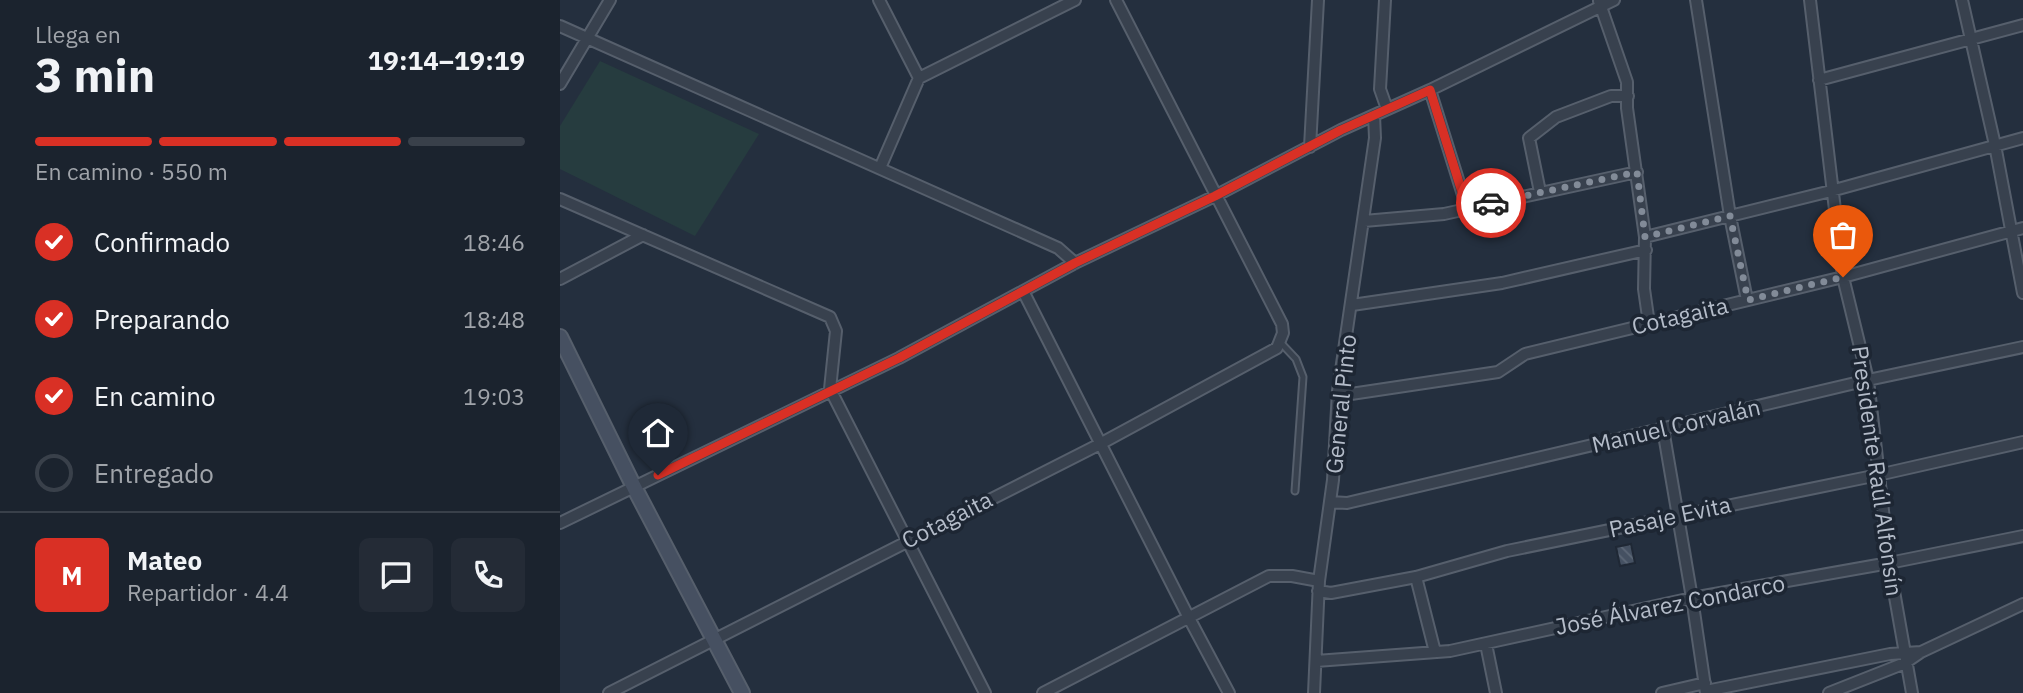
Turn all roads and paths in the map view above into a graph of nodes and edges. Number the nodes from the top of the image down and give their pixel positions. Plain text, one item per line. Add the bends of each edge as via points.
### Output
1 (610, 0) edge
2 (879, 0) edge
3 (1075, 0) edge
4 (1116, 0) edge
5 (1318, 0) edge
6 (1385, 0) edge
7 (1614, 0) edge
8 (1696, 0) edge
9 (1810, 0) edge
10 (1962, 0) edge
11 (1600, 3) edge
12 (2023, 25) edge
13 (560, 26) edge
14 (587, 39) junction
15 (1972, 39) junction
16 (919, 78) junction
17 (1819, 80) junction
18 (560, 84) edge
19 (1430, 90) junction
20 (1628, 96) junction
21 (1387, 109) junction
22 (1374, 115) junction
23 (2023, 138) edge
24 (1995, 145) junction
25 (1310, 147) junction
26 (880, 169) junction
27 (1637, 172) junction
28 (1831, 191) junction
29 (1541, 192) junction
30 (1215, 196) junction
31 (560, 199) edge
32 (1467, 208) junction
33 (1730, 216) junction
34 (1364, 221) junction
35 (2018, 229) edge
36 (643, 235) junction
37 (1645, 237) junction
38 (1646, 250) junction
39 (1075, 263) junction
40 (1843, 277) junction
41 (560, 279) edge
42 (1023, 291) junction
43 (2023, 293) edge
44 (1748, 300) junction
45 (1352, 305) junction
46 (1648, 324) junction
47 (560, 337) edge
48 (1280, 342) junction
49 (2023, 347) edge
50 (1868, 380) junction
51 (830, 389) junction
52 (1338, 391) junction
53 (1662, 429) junction
54 (2023, 442) edge
55 (1100, 444) junction
56 (1878, 475) junction
57 (634, 487) junction
58 (1295, 491) dead end
59 (1330, 502) junction
60 (1677, 515) junction
61 (560, 523) edge
62 (2023, 536) edge
63 (907, 540) junction
64 (1889, 563) junction
65 (1416, 577) junction
66 (1319, 586) junction
67 (1692, 598) junction
68 (2023, 604) edge
69 (1189, 618) junction
70 (715, 640) junction
71 (1486, 644) junction
72 (1435, 652) junction
73 (1905, 657) junction
74 (1316, 661) junction
75 (1706, 689) edge
76 (609, 693) edge
77 (742, 693) edge
78 (985, 693) edge
79 (1043, 693) edge
80 (1230, 693) edge
81 (1314, 693) edge
82 (1496, 693) edge
83 (1662, 693) edge
84 (1829, 693) edge
85 (1912, 693) edge

1 - 14 street
2 - 16 street
3 - 16 street
4 - 30 street
5 - 25 street
6 - 21 street via 1380,89
7 - 11 street
8 - 33 street
9 - 17 street, Presidente Raúl Alfonsín
10 - 15 street
11 - 19 street
11 - 20 street
12 - 15 street
13 - 14 street
14 - 18 street
14 - 26 street
15 - 17 street
15 - 24 street
16 - 26 street
17 - 28 street, Presidente Raúl Alfonsín
19 - 21 street
19 - 32 street
20 - 27 street
20 - 29 street via 1611,96 1556,117 1529,138
21 - 22 street
22 - 25 street
22 - 34 street, General Pinto via 1376,138
23 - 24 street
24 - 28 street
24 - 35 street
25 - 30 street
26 - 39 street via 1058,248
27 - 29 street
27 - 37 street
28 - 33 street
28 - 40 street, Presidente Raúl Alfonsín
29 - 32 street
30 - 39 street
30 - 48 street via 1282,324
31 - 36 street
32 - 34 street
33 - 37 street
33 - 44 street
34 - 45 street, General Pinto
35 - 40 street, Cotagaita
35 - 43 street
36 - 41 street
36 - 51 street via 830,317 836,331
37 - 38 street
38 - 45 street via 1502,284
38 - 46 street via 1643,289
39 - 42 street
40 - 44 street, Cotagaita
40 - 50 street, Presidente Raúl Alfonsín
42 - 51 street via 899,358
42 - 55 street
44 - 46 street, Cotagaita
45 - 52 street, General Pinto
46 - 52 street, Cotagaita via 1525,354 1498,372 1351,394
47 - 57 main road
48 - 55 street, Cotagaita via 1271,352
48 - 58 lane via 1296,359 1303,377
49 - 50 street, Manuel Corvalán
50 - 53 street, Manuel Corvalán
50 - 56 street, Presidente Raúl Alfonsín
51 - 57 street
51 - 63 street
52 - 59 street, General Pinto
53 - 59 street, Manuel Corvalán via 1347,503
53 - 60 street
54 - 56 street, Pasaje Evita
55 - 63 street, Cotagaita
55 - 69 street
56 - 60 street, Pasaje Evita
56 - 64 street, Presidente Raúl Alfonsín
57 - 61 street
57 - 70 main road
59 - 66 street, General Pinto
60 - 65 street, Pasaje Evita via 1507,551
60 - 67 street
62 - 64 street, José Álvarez Condarco
63 - 70 street, Cotagaita
63 - 78 street
64 - 67 street, José Álvarez Condarco
64 - 73 street, Presidente Raúl Alfonsín
65 - 66 street, Pasaje Evita via 1331,593
65 - 72 street
66 - 69 street, Pasaje Evita via 1277,574
66 - 74 street, General Pinto
67 - 71 street, José Álvarez Condarco
67 - 75 street
68 - 73 street
69 - 79 street
69 - 80 street
70 - 76 street, Cotagaita
70 - 77 main road
71 - 72 street, José Álvarez Condarco
71 - 82 street
72 - 74 street, José Álvarez Condarco
73 - 75 street
73 - 84 street
73 - 85 street, Presidente Raúl Alfonsín
74 - 81 street, General Pinto
75 - 83 street

